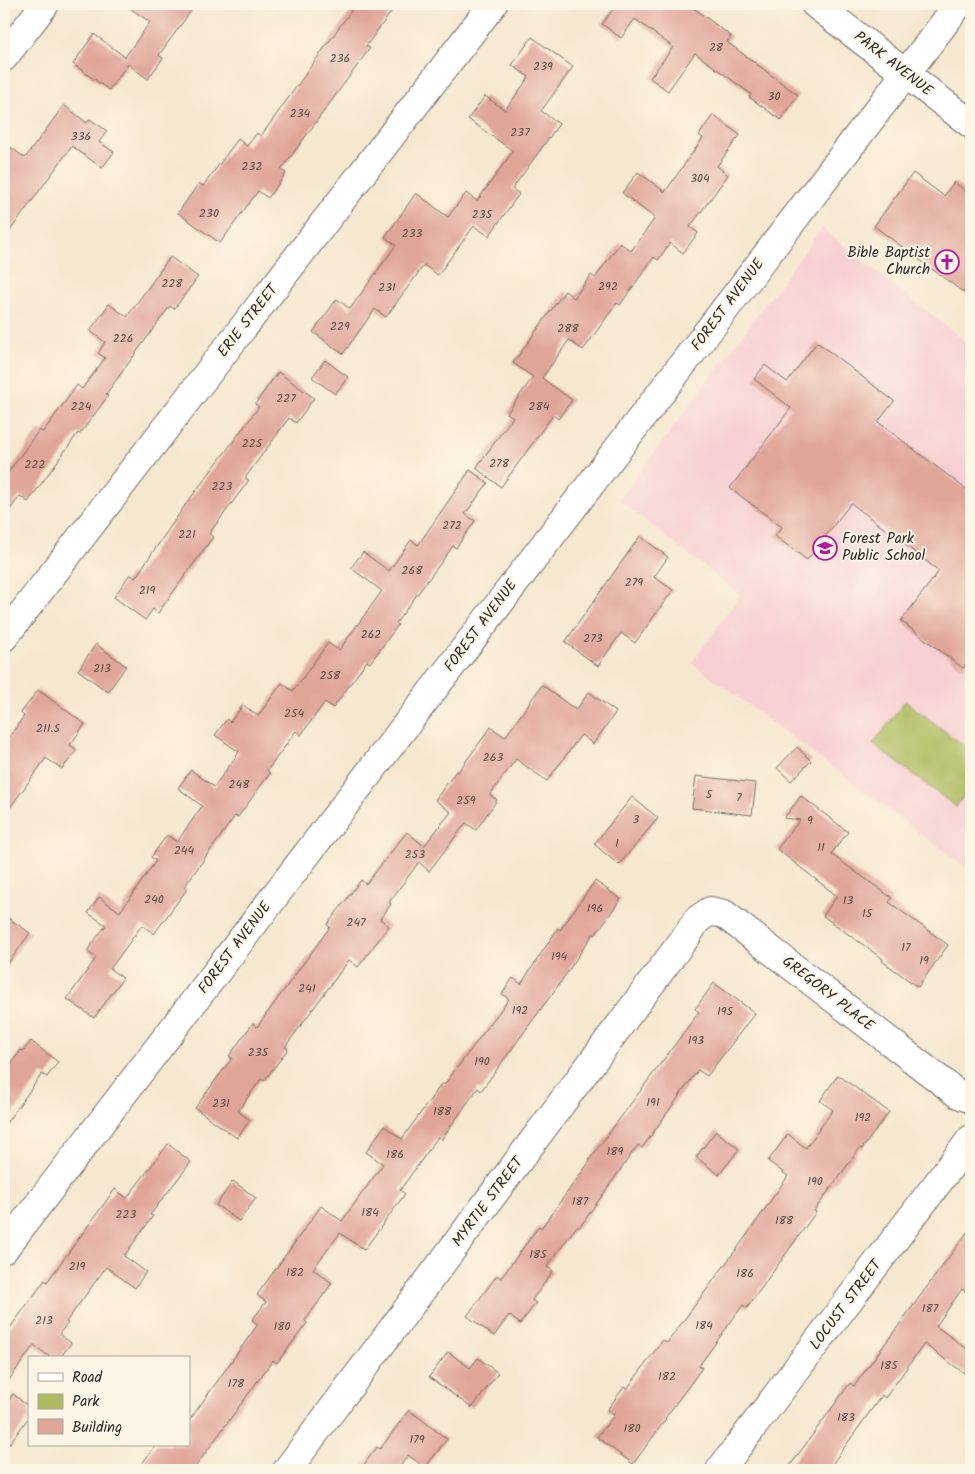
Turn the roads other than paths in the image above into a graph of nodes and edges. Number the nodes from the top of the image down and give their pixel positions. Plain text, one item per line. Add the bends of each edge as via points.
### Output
1 (45, 4) edge
2 (493, 4) edge
3 (815, 4) edge
4 (959, 4) edge
5 (4, 57) edge
6 (906, 73) junction
7 (971, 124) edge
8 (4, 638) edge
9 (688, 934) joint
10 (971, 1099) edge
11 (971, 1140) edge
12 (4, 1250) edge
13 (287, 1470) edge
14 (720, 1470) edge

1 - 5 street
2 - 8 street, ERIE STREET
3 - 6 street, PARK AVENUE
4 - 6 street, FOREST AVENUE
6 - 7 street, PARK AVENUE
6 - 12 street, FOREST AVENUE
9 - 10 street, GREGORY PLACE via 697,920 710,911 724,914 958,1094
9 - 13 street, MYRTIE STREET
11 - 14 street, LOCUST STREET

